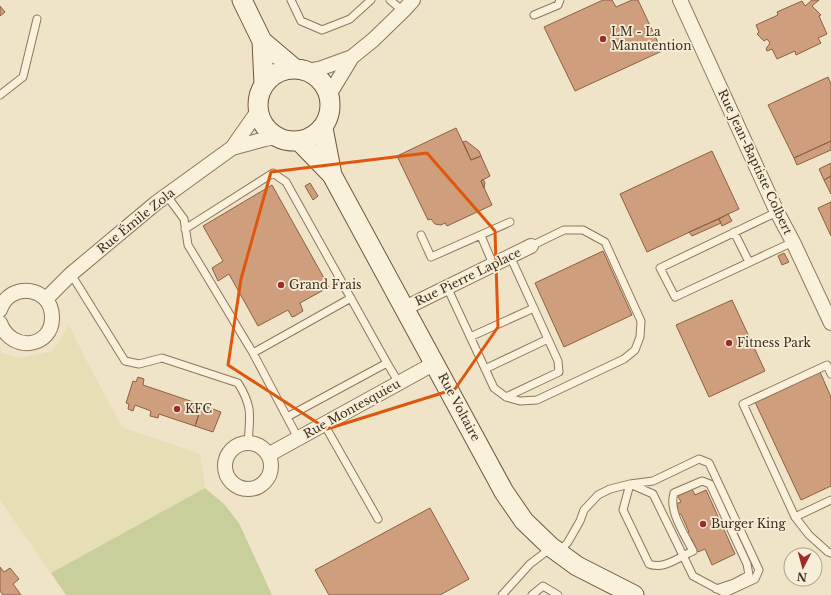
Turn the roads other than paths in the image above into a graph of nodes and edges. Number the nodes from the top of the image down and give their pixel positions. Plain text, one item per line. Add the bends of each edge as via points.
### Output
1 (242, 0) edge
2 (291, 0) edge
3 (372, 0) edge
4 (390, 0) edge
5 (413, 0) edge
6 (560, 0) edge
7 (680, 0) edge
8 (403, 12) junction
9 (534, 15) dead end
10 (37, 19) dead end
11 (262, 41) junction
12 (352, 56) junction
13 (301, 70) junction
14 (264, 84) junction
15 (0, 95) edge
16 (329, 95) junction
17 (258, 111) junction
18 (322, 128) junction
19 (276, 137) junction
20 (299, 141) junction
21 (232, 148) junction
22 (332, 175) junction
23 (167, 196) junction
24 (777, 212) junction
25 (510, 222) dead end
26 (185, 229) junction
27 (734, 232) junction
28 (421, 235) dead end
29 (481, 236) junction
30 (793, 242) junction
31 (531, 246) joint
32 (510, 256) junction
33 (749, 262) junction
34 (493, 264) junction
35 (71, 274) junction
36 (447, 287) junction
37 (351, 298) junction
38 (46, 299) junction
39 (1, 306) edge
40 (405, 308) junction
41 (534, 308) junction
42 (831, 323) edge
43 (0, 324) edge
44 (470, 337) junction
45 (548, 339) junction
46 (253, 353) junction
47 (387, 363) junction
48 (435, 363) junction
49 (485, 369) junction
50 (831, 374) edge
51 (399, 383) junction
52 (506, 397) junction
53 (287, 417) junction
54 (324, 424) junction
55 (298, 438) junction
56 (248, 443) junction
57 (268, 455) junction
58 (630, 484) junction
59 (831, 500) edge
60 (795, 517) junction
61 (378, 519) dead end
62 (555, 550) junction
63 (831, 553) edge
64 (683, 555) junction
65 (716, 589) junction
66 (502, 595) edge
67 (532, 595) edge
68 (558, 595) edge
69 (634, 595) edge

1 - 11 street
2 - 3 lane via 301,21 322,30 350,19
4 - 8 lane
5 - 8 street
6 - 9 lane via 558,5
7 - 24 street, Rue Jean-Baptiste Colbert
8 - 12 street
10 - 15 lane via 23,77
11 - 13 street
11 - 14 street
12 - 13 street via 319,68
12 - 16 street
13 - 14 street via 283,70
13 - 16 street via 318,78
14 - 17 street via 258,99
16 - 18 street via 330,113
17 - 19 street via 266,129
17 - 21 street, Rue Émile Zola
18 - 20 street via 315,136
18 - 22 street, Rue Voltaire
19 - 20 street via 289,142
19 - 21 street, Rue Émile Zola
20 - 22 street, Rue Voltaire
21 - 23 street, Rue Émile Zola
22 - 40 street, Rue Voltaire
23 - 26 lane via 184,219
23 - 35 street, Rue Émile Zola
24 - 27 lane
24 - 30 street, Rue Jean-Baptiste Colbert
25 - 29 lane
26 - 37 lane via 273,173 286,182
26 - 46 lane via 188,245
27 - 33 lane
27 - 33 lane via 660,268 675,297
28 - 29 lane via 431,257
29 - 34 lane
30 - 33 lane
30 - 42 street, Rue Jean-Baptiste Colbert
31 - 32 street, Rue Pierre Laplace
31 - 52 lane via 564,230 583,230 605,242 641,321 640,337 635,350 624,359 537,400 520,401
32 - 34 street, Rue Pierre Laplace
32 - 41 lane
34 - 36 street, Rue Pierre Laplace
35 - 38 street, Rue Émile Zola
35 - 56 lane via 125,361 139,364 162,358 238,383 250,409
36 - 40 street, Rue Pierre Laplace
36 - 44 lane
37 - 46 lane
37 - 47 lane
38 - 39 street via 32,291 24,290 12,294
38 - 43 street via 51,309 51,326 40,339 24,344 15,341 8,337
40 - 48 street, Rue Voltaire
41 - 44 lane
41 - 45 lane
44 - 49 lane
45 - 49 lane
45 - 52 lane via 558,361 559,372
46 - 53 lane
47 - 51 lane
47 - 53 lane
48 - 51 street, Rue Montesquieu
48 - 62 street, Rue Voltaire via 504,492 524,520
49 - 52 lane via 494,388
50 - 60 lane via 827,365 743,404
51 - 54 street, Rue Montesquieu
53 - 55 lane
54 - 55 street, Rue Montesquieu
54 - 61 lane
55 - 57 street, Rue Montesquieu
56 - 57 street via 263,448
56 - 57 street via 233,448 227,454 225,462 227,478 238,488 253,489 265,482 271,469
58 - 62 lane via 598,496 584,510 568,542
58 - 64 lane via 653,494
58 - 64 lane via 623,510 649,564 655,567 662,566
58 - 65 lane via 653,480 699,459 709,463 759,570 755,579 737,589 725,593
59 - 60 lane
60 - 63 lane via 809,535
62 - 66 lane via 530,564
62 - 69 street, Rue Voltaire via 577,566
64 - 65 lane via 693,576
64 - 65 lane via 693,551 672,509 672,500 674,493 702,481 710,484 747,564 749,575
67 - 68 lane via 543,586

